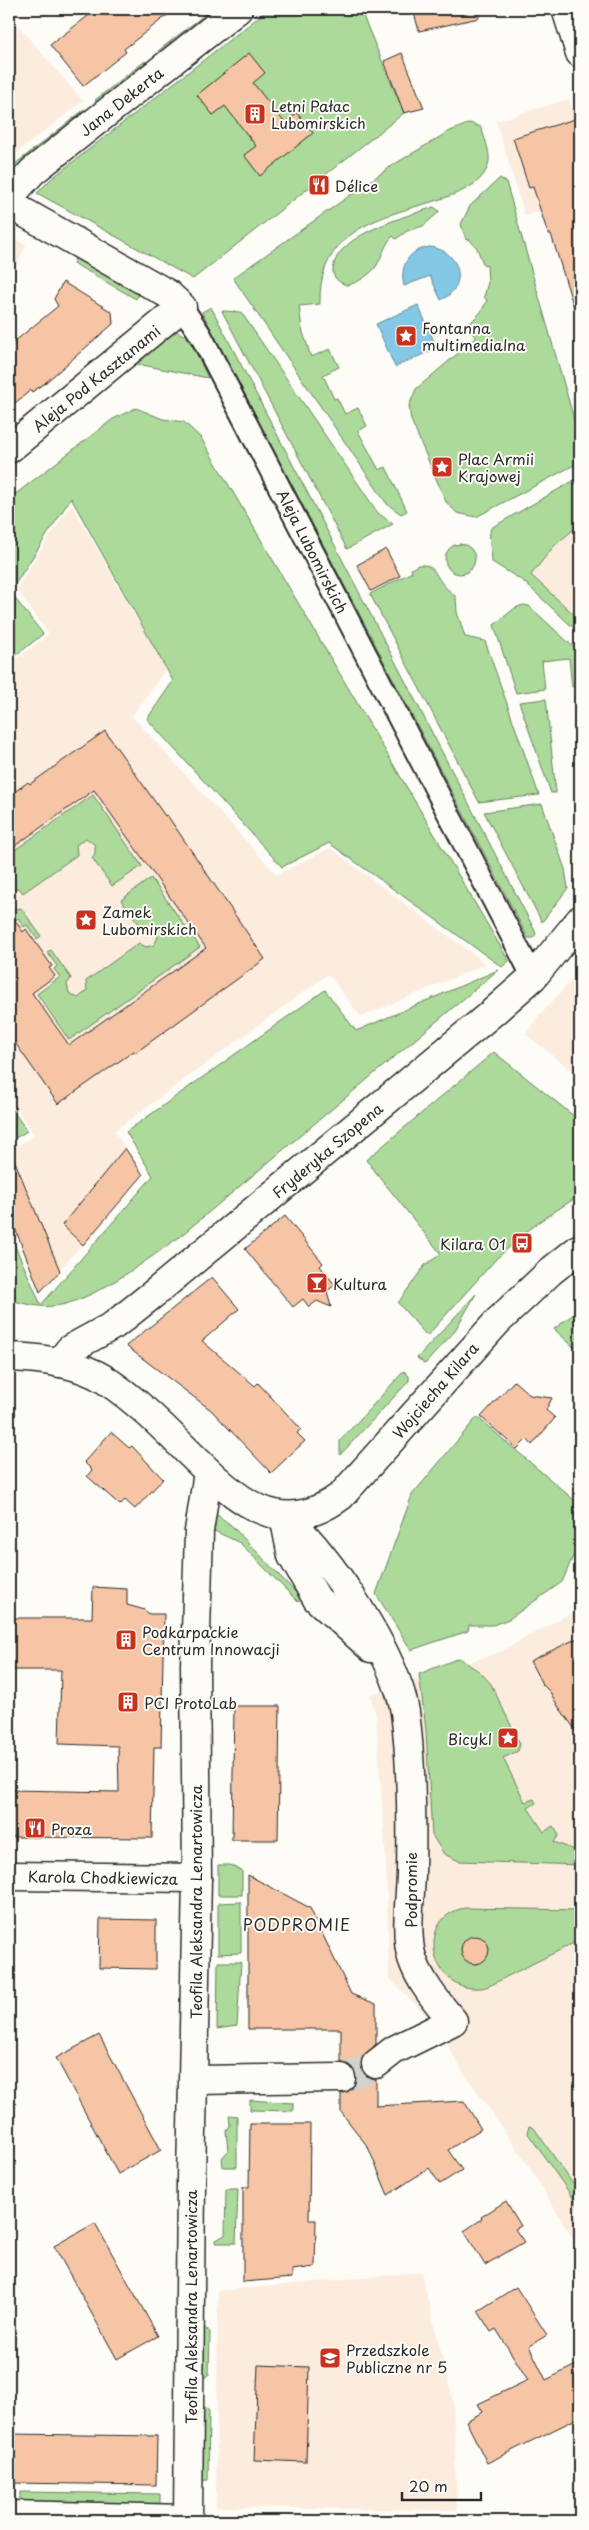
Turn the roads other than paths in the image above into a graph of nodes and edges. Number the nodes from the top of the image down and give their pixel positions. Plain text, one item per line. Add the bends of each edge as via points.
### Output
1 (238, 9) edge
2 (566, 9) edge
3 (580, 53) edge
4 (9, 197) edge
5 (9, 204) edge
6 (182, 307) junction
7 (9, 448) edge
8 (580, 920) edge
9 (533, 977) junction
10 (580, 1248) edge
11 (9, 1357) edge
12 (59, 1363) junction
13 (208, 1472) junction
14 (284, 1516) junction
15 (9, 1876) edge
16 (197, 1878) junction
17 (376, 2064) tunnel mouth
18 (341, 2078) tunnel mouth
19 (194, 2080) junction
20 (9, 2515) edge
21 (188, 2520) edge

1 - 4 street, Jana Dekerta via 33,171
2 - 3 street
5 - 6 street, Aleja Lubomirskich via 168,294
6 - 7 street, Aleja Pod Kasztanami
6 - 9 street, Aleja Lubomirskich via 200,334
8 - 9 street, Fryderyka Szopena
9 - 12 street, Fryderyka Szopena via 158,1291 114,1324 70,1350
10 - 14 street, Wojciecha Kilara via 498,1321 341,1496 314,1512
11 - 12 street
12 - 13 street via 103,1378 132,1399
13 - 14 street, Podpromie via 254,1508
13 - 16 street, Teofila Aleksandra Lenartowicza via 199,1531 195,1665
14 - 17 street, Podpromie via 303,1532 346,1590 400,1689 408,1743 411,1952 423,1982 453,2021 394,2050
15 - 16 street, Karola Chodkiewicza
16 - 19 street, Teofila Aleksandra Lenartowicza
18 - 19 street
19 - 21 street, Teofila Aleksandra Lenartowicza
20 - 21 street

